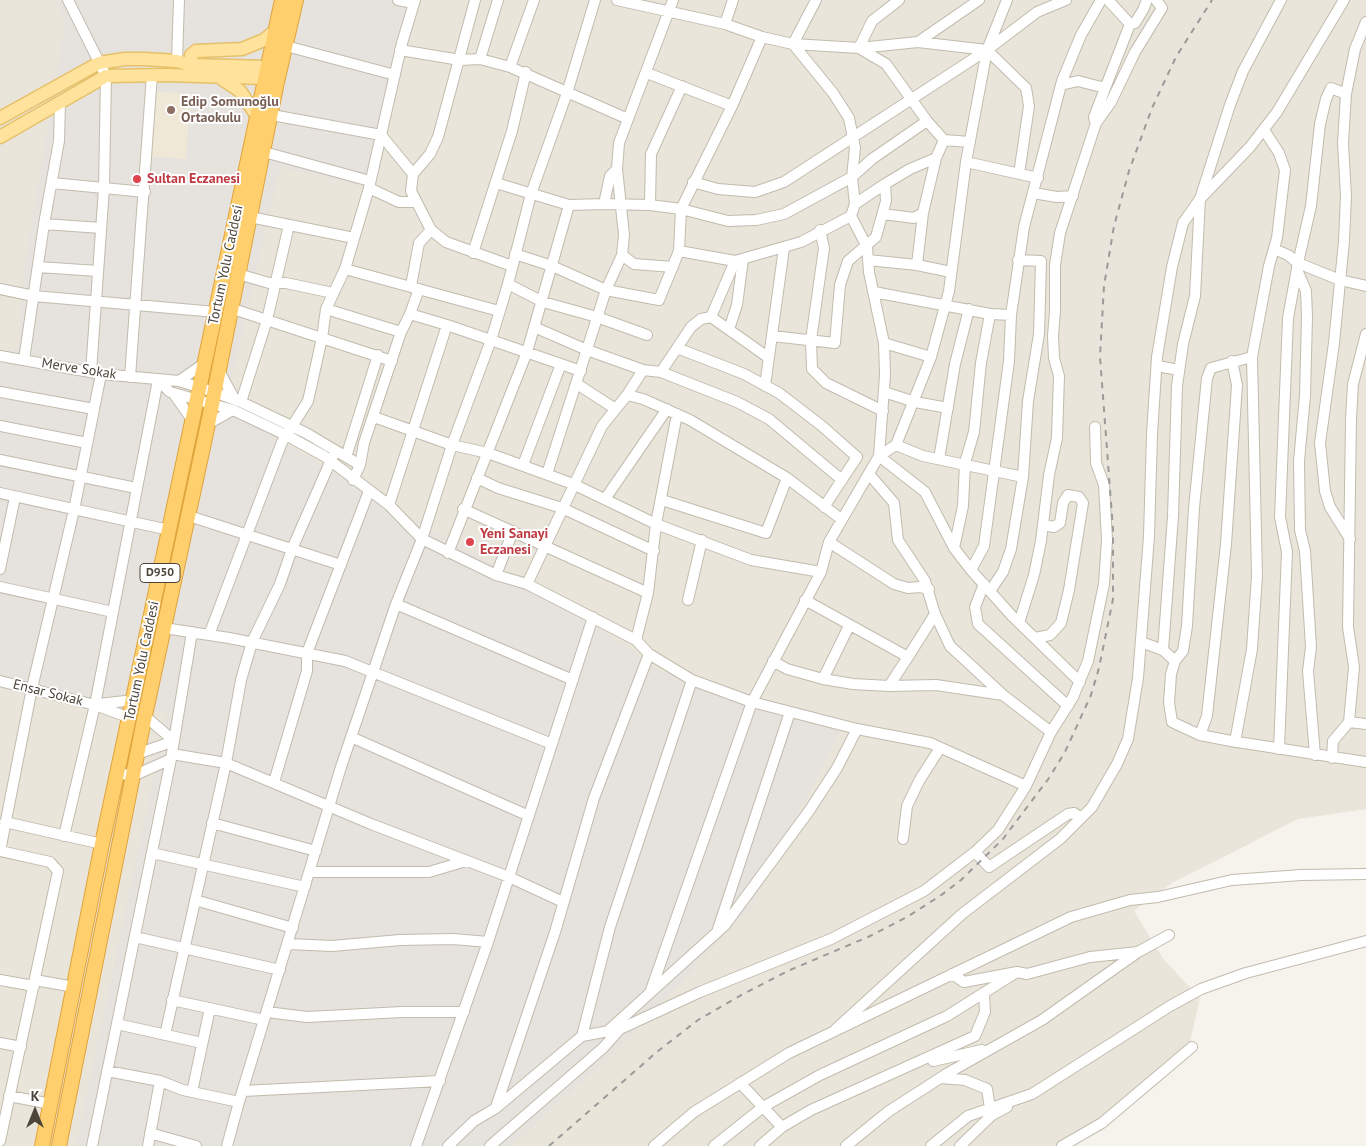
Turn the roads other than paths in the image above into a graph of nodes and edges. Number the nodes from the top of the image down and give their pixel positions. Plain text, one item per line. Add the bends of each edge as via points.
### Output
1 (68, 0) edge
2 (178, 0) edge
3 (282, 0) edge
4 (296, 0) edge
5 (398, 0) edge
6 (475, 0) edge
7 (498, 0) edge
8 (534, 0) edge
9 (594, 0) edge
10 (618, 0) edge
11 (673, 0) edge
12 (733, 0) edge
13 (816, 0) edge
14 (899, 0) edge
15 (979, 0) edge
16 (1007, 0) edge
17 (1066, 0) edge
18 (1101, 0) edge
19 (1108, 0) edge
20 (1147, 0) edge
21 (1156, 0) edge
22 (1281, 0) edge
23 (1344, 0) edge
24 (414, 2) edge
25 (670, 10) junction
26 (1366, 22) edge
27 (725, 24) junction
28 (1130, 24) junction
29 (275, 31) junction
30 (762, 38) junction
31 (918, 42) junction
32 (793, 44) junction
33 (286, 46) junction
34 (859, 48) junction
35 (400, 50) junction
36 (987, 50) junction
37 (480, 59) junction
38 (460, 60) junction
39 (177, 61) junction
40 (99, 63) junction
41 (191, 65) junction
42 (510, 67) junction
43 (526, 72) junction
44 (647, 73) junction
45 (272, 74) junction
46 (152, 75) junction
47 (395, 75) junction
48 (106, 76) junction
49 (217, 77) junction
50 (1061, 85) junction
51 (682, 86) junction
52 (1105, 88) junction
53 (567, 93) junction
54 (1346, 94) junction
55 (912, 98) junction
56 (60, 103) junction
57 (732, 106) junction
58 (272, 115) junction
59 (257, 116) junction
60 (0, 118) edge
61 (628, 119) junction
62 (927, 121) junction
63 (1096, 123) junction
64 (1264, 130) junction
65 (381, 135) junction
66 (0, 137) edge
67 (854, 138) junction
68 (944, 140) junction
69 (970, 142) junction
70 (264, 152) junction
71 (936, 158) junction
72 (966, 162) junction
73 (617, 169) junction
74 (413, 174) junction
75 (1019, 174) junction
76 (852, 177) junction
77 (1038, 178) junction
78 (693, 182) junction
79 (52, 183) junction
80 (496, 184) junction
81 (885, 184) junction
82 (369, 185) junction
83 (104, 188) junction
84 (145, 192) junction
85 (1033, 193) junction
86 (531, 194) junction
87 (1073, 196) junction
88 (1200, 199) junction
89 (415, 202) junction
90 (604, 204) junction
91 (855, 204) junction
92 (569, 205) junction
93 (650, 205) junction
94 (621, 206) junction
95 (681, 209) junction
96 (923, 213) junction
97 (883, 214) junction
98 (851, 216) junction
99 (250, 217) junction
100 (44, 224) junction
101 (289, 225) junction
102 (101, 228) junction
103 (431, 230) junction
104 (820, 230) junction
105 (354, 238) junction
106 (867, 247) junction
107 (784, 248) junction
108 (1274, 249) junction
109 (679, 252) junction
110 (473, 253) junction
111 (515, 254) junction
112 (622, 255) junction
113 (739, 260) junction
114 (868, 260) junction
115 (1018, 260) junction
116 (917, 265) junction
117 (512, 266) junction
118 (552, 266) junction
119 (38, 267) junction
120 (673, 267) junction
121 (1298, 267) junction
122 (346, 269) junction
123 (98, 271) junction
124 (951, 272) junction
125 (238, 274) junction
126 (1340, 280) junction
127 (276, 283) junction
128 (508, 284) junction
129 (1366, 286) edge
130 (415, 288) junction
131 (0, 289) edge
132 (606, 290) junction
133 (874, 292) junction
134 (333, 293) junction
135 (34, 296) junction
136 (95, 302) junction
137 (542, 302) junction
138 (137, 304) junction
139 (944, 304) junction
140 (230, 308) junction
141 (326, 309) junction
142 (969, 309) junction
143 (499, 311) junction
144 (216, 312) junction
145 (410, 314) junction
146 (990, 314) junction
147 (1011, 315) junction
148 (597, 317) junction
149 (712, 317) junction
150 (267, 320) junction
151 (447, 325) junction
152 (534, 327) junction
153 (729, 329) junction
154 (401, 332) junction
155 (1366, 334) edge
156 (647, 335) dead end
157 (772, 336) junction
158 (322, 338) junction
159 (491, 340) junction
160 (811, 340) junction
161 (884, 343) junction
162 (677, 348) junction
163 (587, 350) junction
164 (527, 352) junction
165 (0, 356) edge
166 (378, 356) junction
167 (931, 357) junction
168 (1252, 357) junction
169 (769, 358) junction
170 (24, 360) junction
171 (392, 361) junction
172 (1232, 361) junction
173 (205, 363) junction
174 (561, 364) junction
175 (1157, 366) junction
176 (643, 370) junction
177 (1180, 370) junction
178 (219, 371) junction
179 (581, 371) junction
180 (661, 372) junction
181 (96, 373) junction
182 (130, 377) junction
183 (158, 380) junction
184 (179, 381) junction
185 (577, 384) junction
186 (765, 386) junction
187 (0, 392) edge
188 (884, 392) junction
189 (174, 394) junction
190 (626, 395) junction
191 (206, 396) junction
192 (915, 402) junction
193 (237, 404) junction
194 (614, 408) junction
195 (948, 408) junction
196 (667, 409) junction
197 (94, 410) junction
198 (883, 411) junction
199 (677, 414) junction
200 (374, 417) junction
201 (193, 421) junction
202 (208, 424) junction
203 (0, 426) edge
204 (1095, 427) dead end
205 (289, 431) junction
206 (412, 431) junction
207 (87, 443) junction
208 (452, 445) junction
209 (896, 446) junction
210 (335, 451) junction
211 (488, 453) junction
212 (879, 456) junction
213 (346, 457) junction
214 (0, 460) edge
215 (939, 460) junction
216 (330, 461) junction
217 (965, 463) junction
218 (360, 465) junction
219 (523, 465) junction
220 (994, 470) junction
221 (547, 474) junction
222 (869, 474) junction
223 (1023, 477) junction
224 (80, 478) junction
225 (477, 478) junction
226 (787, 478) junction
227 (353, 480) junction
228 (842, 480) junction
229 (573, 484) junction
230 (136, 488) junction
231 (369, 491) junction
232 (0, 493) edge
233 (15, 497) junction
234 (604, 499) junction
235 (662, 500) junction
236 (389, 505) junction
237 (824, 507) junction
238 (562, 508) junction
239 (463, 509) junction
240 (74, 510) junction
241 (189, 516) junction
242 (841, 520) junction
243 (130, 522) junction
244 (656, 524) junction
245 (1043, 525) junction
246 (169, 530) junction
247 (513, 531) junction
248 (247, 534) junction
249 (422, 539) junction
250 (1350, 539) junction
251 (702, 540) junction
252 (829, 542) junction
253 (544, 547) junction
254 (954, 548) junction
255 (292, 549) junction
256 (654, 551) junction
257 (448, 553) junction
258 (341, 565) junction
259 (0, 569) edge
260 (971, 570) junction
261 (822, 572) junction
262 (496, 575) junction
263 (527, 584) junction
264 (0, 587) edge
265 (987, 588) junction
266 (928, 589) junction
267 (648, 593) junction
268 (53, 600) junction
269 (688, 600) dead end
270 (805, 600) junction
271 (396, 604) junction
272 (113, 612) junction
273 (935, 614) junction
274 (593, 617) junction
275 (1019, 623) junction
276 (849, 626) junction
277 (164, 628) junction
278 (192, 632) junction
279 (209, 635) junction
280 (1035, 638) junction
281 (636, 640) junction
282 (252, 642) junction
283 (1141, 642) junction
284 (1164, 650) junction
285 (307, 653) junction
286 (649, 654) junction
287 (908, 657) junction
288 (773, 662) junction
289 (1175, 662) junction
290 (374, 672) junction
291 (822, 679) junction
292 (573, 680) junction
293 (692, 680) junction
294 (0, 681) edge
295 (1080, 682) junction
296 (889, 686) junction
297 (32, 688) junction
298 (1003, 695) junction
299 (134, 700) junction
300 (752, 702) junction
301 (95, 705) junction
302 (1068, 706) junction
303 (790, 712) junction
304 (145, 716) junction
305 (130, 718) junction
306 (1349, 722) junction
307 (1366, 724) edge
308 (857, 728) junction
309 (1051, 732) junction
310 (1200, 734) junction
311 (351, 737) junction
312 (174, 741) junction
313 (1235, 742) junction
314 (552, 744) junction
315 (940, 748) junction
316 (1279, 749) junction
317 (138, 754) junction
318 (1315, 755) junction
319 (171, 756) junction
320 (1332, 758) junction
321 (1366, 762) edge
322 (226, 763) junction
323 (118, 773) junction
324 (133, 776) junction
325 (274, 782) junction
326 (1026, 786) junction
327 (330, 805) junction
328 (529, 816) junction
329 (1081, 818) junction
330 (5, 822) junction
331 (212, 823) junction
332 (64, 836) junction
333 (903, 839) dead end
334 (102, 844) junction
335 (0, 851) edge
336 (316, 851) junction
337 (975, 852) junction
338 (152, 853) junction
339 (466, 861) junction
340 (203, 864) junction
341 (310, 872) junction
342 (1366, 874) edge
343 (509, 877) junction
344 (305, 887) junction
345 (195, 900) junction
346 (563, 902) junction
347 (293, 928) junction
348 (717, 933) junction
349 (1168, 935) dead end
350 (135, 937) junction
351 (1366, 941) edge
352 (488, 942) junction
353 (288, 944) junction
354 (184, 947) junction
355 (1138, 952) junction
356 (280, 970) junction
357 (1017, 972) junction
358 (952, 974) junction
359 (0, 980) edge
360 (34, 983) junction
361 (74, 987) junction
362 (650, 993) junction
363 (984, 994) junction
364 (172, 1000) junction
365 (210, 1008) junction
366 (464, 1012) junction
367 (266, 1016) junction
368 (117, 1024) junction
369 (620, 1029) junction
370 (836, 1029) junction
371 (609, 1031) junction
372 (165, 1035) junction
373 (582, 1036) junction
374 (0, 1043) edge
375 (202, 1044) junction
376 (20, 1047) junction
377 (1192, 1047) dead end
378 (994, 1048) junction
379 (912, 1066) junction
380 (107, 1072) junction
381 (940, 1078) junction
382 (160, 1081) junction
383 (440, 1081) junction
384 (740, 1083) junction
385 (243, 1091) junction
386 (192, 1092) junction
387 (1032, 1094) junction
388 (9, 1096) junction
389 (239, 1102) junction
390 (51, 1104) junction
391 (763, 1107) junction
392 (496, 1108) junction
393 (990, 1108) junction
394 (782, 1127) junction
395 (150, 1133) junction
396 (0, 1141) edge
397 (42, 1146) edge
398 (59, 1146) edge
399 (92, 1146) edge
400 (148, 1146) edge
401 (196, 1146) edge
402 (228, 1146) edge
403 (416, 1146) edge
404 (448, 1146) edge
405 (490, 1146) edge
406 (654, 1146) edge
407 (714, 1146) edge
408 (760, 1146) edge
409 (846, 1146) edge
410 (931, 1146) edge
411 (960, 1146) edge
412 (1062, 1146) edge

1 - 40 street
2 - 39 street
3 - 29 highway, Tortum Yolu Caddesi / D950
4 - 33 highway, Tortum Yolu Caddesi / D950
5 - 24 street
6 - 38 street
7 - 37 street
8 - 42 street
9 - 53 street
10 - 25 street
11 - 25 street
12 - 27 street
13 - 32 street
14 - 34 street via 872,21
15 - 31 street
16 - 36 street
17 - 36 street via 1037,12
18 - 50 street via 1081,35
19 - 28 street
20 - 28 street via 1139,17
21 - 63 street via 1162,8 1135,52 1111,102
22 - 88 street via 1243,71
23 - 64 street
24 - 35 street
25 - 27 street
25 - 44 street
26 - 54 street via 1355,49
27 - 30 street
28 - 52 street
29 - 41 main road via 252,46 234,51 196,51 191,55
29 - 45 highway, Tortum Yolu Caddesi / D950
30 - 32 street
30 - 57 street
31 - 34 street
31 - 36 street
32 - 34 street
32 - 67 street via 850,118
33 - 45 highway, Tortum Yolu Caddesi / D950
33 - 47 street
34 - 55 street via 886,64
35 - 38 street
35 - 47 street
36 - 55 street
36 - 69 street
36 - 75 street via 1026,88 1029,106
37 - 38 street
37 - 42 street
38 - 74 street via 438,137 430,154
39 - 40 main road via 125,59
39 - 41 main road
40 - 48 street
40 - 60 main road
41 - 45 main road
42 - 43 street
43 - 53 street
43 - 80 street
44 - 51 street
44 - 61 street
45 - 49 main road
45 - 58 highway, Tortum Yolu Caddesi / D950
45 - 59 highway, Tortum Yolu Caddesi / D950
46 - 48 main road
46 - 49 main road
46 - 84 street
47 - 65 street
48 - 56 main road
48 - 83 street
49 - 59 main road via 240,90
50 - 52 street via 1078,81
50 - 77 street
51 - 57 street
51 - 93 street via 651,154
52 - 63 street via 1094,118
53 - 61 street
53 - 86 street
54 - 121 street via 1330,88 1326,99 1311,206
54 - 126 street via 1343,143 1346,196
55 - 62 street
55 - 67 street
56 - 66 main road
56 - 79 street via 59,142
57 - 78 street
58 - 65 street
58 - 70 highway, Tortum Yolu Caddesi / D950
59 - 144 highway, Tortum Yolu Caddesi / D950
61 - 73 street via 620,143
62 - 68 street
62 - 76 street
63 - 87 street
64 - 88 street
64 - 108 street via 1279,153 1285,170
65 - 74 street
65 - 82 street
67 - 76 street
67 - 78 street via 784,182 755,192 718,189
68 - 69 street
68 - 71 street
69 - 72 street
70 - 82 street
70 - 99 highway, Tortum Yolu Caddesi / D950
71 - 81 street
71 - 96 street
72 - 75 street
72 - 124 street
73 - 90 street via 610,176
73 - 94 street
74 - 89 street via 411,192
75 - 77 street
76 - 91 street
76 - 95 street via 784,214 756,220 728,221
77 - 85 street
78 - 95 street
79 - 83 street
79 - 100 street
80 - 86 street
80 - 110 street
81 - 91 street
81 - 97 street
82 - 89 street via 398,202
82 - 105 street
83 - 84 street
83 - 102 street
84 - 138 street
85 - 87 street
85 - 115 street
86 - 92 street
86 - 111 street
87 - 245 street via 1060,233 1055,265 1053,336 1059,376 1057,438
88 - 175 street via 1183,222 1172,267
88 - 177 street via 1195,296
89 - 103 street
90 - 92 street
90 - 94 street
91 - 98 street
92 - 118 street
93 - 94 street
93 - 95 street
94 - 112 street
95 - 109 street
96 - 97 street via 914,218
96 - 116 street
97 - 106 street via 876,237
98 - 104 street
98 - 106 street
99 - 101 street
99 - 125 highway, Tortum Yolu Caddesi / D950
100 - 102 street
100 - 119 street
101 - 105 street
101 - 127 street
102 - 123 street
103 - 110 street via 446,242
103 - 130 street via 419,243
104 - 107 street
104 - 160 street via 824,248
105 - 122 street
106 - 114 street
106 - 160 street via 848,261 840,285 835,343
107 - 113 street
107 - 157 street
108 - 121 street via 1288,254
108 - 168 street
109 - 113 street
109 - 120 street
110 - 117 street
111 - 117 street
111 - 118 street
112 - 120 street via 634,264
112 - 132 street
113 - 149 street
113 - 153 street via 737,305
114 - 116 street
114 - 133 street
115 - 147 street
115 - 223 street via 1041,261 1042,270 1039,334 1028,401
116 - 124 street
117 - 128 street
118 - 132 street
118 - 137 street
119 - 123 street
119 - 135 street
120 - 132 street via 659,300
121 - 126 street
121 - 316 street via 1288,318 1280,517 1287,552
121 - 318 street via 1306,291 1307,317 1299,461 1300,530 1305,551 1311,647 1308,671
122 - 130 street
122 - 134 street
123 - 136 street
124 - 139 street
125 - 127 street
125 - 140 highway, Tortum Yolu Caddesi / D950
126 - 129 street
126 - 250 street via 1320,443 1325,491 1330,507
127 - 134 street
127 - 150 street
128 - 137 street
128 - 143 street
130 - 143 street
130 - 145 street
131 - 135 street
132 - 148 street
133 - 139 street
133 - 161 street
134 - 141 street
135 - 136 street
135 - 170 street
136 - 138 street
136 - 181 street
137 - 148 street
137 - 152 street
138 - 144 street
138 - 182 street
139 - 142 street
139 - 167 street
140 - 150 street
140 - 178 highway, Tortum Yolu Caddesi / D950
141 - 154 street
141 - 158 street
142 - 146 street
142 - 195 street
143 - 159 street
144 - 173 highway, Tortum Yolu Caddesi / D950
145 - 151 street
145 - 154 street
146 - 147 street
146 - 217 street via 974,432
147 - 220 street via 1009,360
148 - 156 street
148 - 163 street
149 - 153 street
149 - 162 street via 701,319 691,327
150 - 158 street
150 - 193 street
151 - 159 street
151 - 206 street
152 - 163 street
152 - 164 street
153 - 169 street
154 - 171 street
155 - 250 street via 1353,384
157 - 160 street
157 - 169 street
158 - 166 street
158 - 205 street via 308,401
159 - 164 street
159 - 208 street
160 - 198 street via 812,369 826,384
161 - 167 street
161 - 188 street
162 - 180 street
162 - 186 street
163 - 176 street
163 - 179 street
164 - 174 street
164 - 211 street
165 - 170 street, Merve Sokak
166 - 171 street
166 - 213 street
167 - 192 street
168 - 172 street
168 - 313 street via 1257,576 1252,649
169 - 186 street
170 - 181 street, Merve Sokak
171 - 200 street
172 - 289 street via 1211,368 1207,378 1194,508 1187,626 1183,650
172 - 310 street via 1237,385 1226,544 1207,716
173 - 184 street
173 - 191 highway, Tortum Yolu Caddesi / D950
174 - 179 street
174 - 219 street
175 - 177 street
175 - 283 street
176 - 180 street
176 - 190 street
177 - 284 street
178 - 191 highway, Tortum Yolu Caddesi / D950
178 - 193 street
179 - 185 street
180 - 228 street via 737,402 769,419
181 - 182 street, Merve Sokak
181 - 197 street
182 - 183 street, Merve Sokak
183 - 184 street, Merve Sokak
183 - 189 street
183 - 230 street
184 - 191 street, Merve Sokak
185 - 194 street
185 - 221 street
186 - 228 street via 822,426 856,457
187 - 197 street
188 - 192 street
188 - 198 street
189 - 191 street
189 - 201 street
190 - 194 street
190 - 196 street
191 - 193 street
191 - 201 highway, Tortum Yolu Caddesi / D950
191 - 202 highway, Tortum Yolu Caddesi / D950
192 - 195 street
192 - 209 street
193 - 202 street
193 - 205 street
194 - 229 street
195 - 215 street
196 - 199 street
196 - 234 street
197 - 207 street
198 - 212 street
199 - 226 street
199 - 235 street
200 - 206 street
200 - 218 street
201 - 246 highway, Tortum Yolu Caddesi / D950
202 - 241 highway, Tortum Yolu Caddesi / D950
203 - 207 street
204 - 295 street via 1096,463 1104,485 1107,540 1104,584 1088,662
205 - 210 street
205 - 216 street
205 - 248 street
206 - 208 street
206 - 236 street
207 - 224 street
208 - 211 street
208 - 249 street
209 - 212 street
209 - 215 street
210 - 213 street
210 - 216 street
211 - 219 street
211 - 225 street
212 - 222 street
212 - 254 street via 926,492
213 - 218 street
214 - 224 street
215 - 217 street
216 - 227 street
216 - 255 street
217 - 220 street
217 - 254 street via 963,506
218 - 227 street
219 - 221 street
220 - 223 street
220 - 260 street via 984,546
221 - 229 street
222 - 242 street
222 - 266 street via 894,503 898,540 912,558
223 - 265 street via 1011,549 1003,572
224 - 230 street
224 - 240 street
225 - 238 street
225 - 239 street
226 - 235 street via 766,533
226 - 237 street
227 - 231 street
228 - 237 street
229 - 234 street
229 - 238 street
230 - 243 street
231 - 236 street
231 - 258 street
232 - 233 street
233 - 240 street
233 - 259 street
234 - 244 street
235 - 244 street
236 - 249 street
237 - 242 street
238 - 253 street
238 - 256 street
239 - 247 street
239 - 257 street
240 - 243 street
240 - 268 street
241 - 248 street
241 - 277 highway, Tortum Yolu Caddesi / D950
242 - 252 street
243 - 246 street
243 - 272 street
244 - 251 street
244 - 256 street
245 - 275 street via 1034,575
245 - 280 street via 1054,527 1060,523 1063,503 1068,495 1079,497 1083,503 1061,623 1050,635
246 - 299 highway, Tortum Yolu Caddesi / D950
247 - 253 street
247 - 262 street
248 - 255 street
248 - 279 street
249 - 257 street
249 - 271 street
250 - 306 street via 1348,627 1354,667
251 - 261 street via 751,560
251 - 269 street
252 - 261 street
252 - 266 street via 894,584
253 - 263 street
253 - 267 street
254 - 260 street
255 - 258 street
255 - 282 street via 280,584
256 - 267 street
257 - 262 street
258 - 285 street
260 - 265 street
261 - 270 street
262 - 263 street
263 - 274 street
264 - 268 street
265 - 275 street
265 - 302 street via 975,607 978,624
266 - 273 street
267 - 281 street
268 - 272 street
268 - 297 street
270 - 276 street
270 - 288 street
271 - 290 street
271 - 292 street
272 - 301 street
273 - 287 street
273 - 298 street via 950,646
274 - 281 street
274 - 292 street
275 - 280 street
276 - 287 street
276 - 291 street
277 - 278 street
277 - 304 highway, Tortum Yolu Caddesi / D950
278 - 279 street
278 - 312 street
279 - 282 street
280 - 295 street
281 - 286 street
282 - 285 street
282 - 322 street via 241,680
283 - 284 street
283 - 329 street via 1128,739 1117,764
284 - 289 street
285 - 290 street
285 - 325 street via 307,671
286 - 293 street
286 - 346 street via 594,798
287 - 296 street
288 - 291 street via 787,670
288 - 300 street
289 - 310 street via 1169,702 1172,722
290 - 311 street
290 - 314 street
291 - 296 street
292 - 314 street
293 - 300 street
293 - 373 street via 610,927
294 - 297 street, Ensar Sokak
295 - 302 street
296 - 298 street via 936,685
297 - 301 street, Ensar Sokak
297 - 330 street
298 - 309 street
299 - 301 street
299 - 305 highway, Tortum Yolu Caddesi / D950
300 - 303 street
300 - 362 street
301 - 305 street, Ensar Sokak
301 - 332 street
302 - 309 street
303 - 308 street
303 - 348 street
304 - 312 street
304 - 317 highway, Tortum Yolu Caddesi / D950
305 - 323 highway, Tortum Yolu Caddesi / D950
306 - 307 street
306 - 320 street via 1333,741
308 - 315 street via 930,743
308 - 348 street via 837,768 809,810 754,888
309 - 326 street
310 - 313 street
311 - 327 street
311 - 328 street
312 - 317 street
312 - 319 street
313 - 316 street
314 - 328 street
315 - 326 street
315 - 333 street via 907,806
316 - 318 street
317 - 324 highway, Tortum Yolu Caddesi / D950
318 - 320 street
319 - 322 street
319 - 324 street
319 - 338 street
320 - 321 street
322 - 325 street
322 - 331 street
323 - 324 street
323 - 334 highway, Tortum Yolu Caddesi / D950
324 - 398 highway, Tortum Yolu Caddesi / D950
325 - 327 street
326 - 337 street via 998,830
327 - 336 street
327 - 339 street
328 - 343 street
329 - 337 street via 1074,813 1068,814 989,867
329 - 370 street via 1045,851 962,914
330 - 332 street
330 - 335 street
331 - 336 street
331 - 340 street
332 - 334 street
334 - 361 highway, Tortum Yolu Caddesi / D950
335 - 360 street via 50,862 58,871
336 - 341 street
337 - 369 street via 924,891 831,939
338 - 340 street
338 - 350 street
339 - 341 street via 429,872
339 - 343 street
340 - 344 street
340 - 345 street
341 - 344 street
342 - 358 street via 1232,880 1130,900 1071,917
343 - 346 street
343 - 352 street
344 - 347 street
345 - 347 street
345 - 354 street
346 - 392 street
347 - 353 street
348 - 362 street
349 - 355 street
350 - 354 street
350 - 368 street
351 - 387 street via 1246,973 1201,990 1170,1006
352 - 353 street via 453,938 332,946
352 - 366 street
353 - 356 street
354 - 356 street
354 - 364 street
355 - 357 street via 1111,954 1027,974
355 - 378 street via 1042,1020
356 - 367 street
357 - 358 street via 964,982
357 - 363 street
358 - 370 street
359 - 360 street
360 - 361 street
360 - 376 street
361 - 390 highway, Tortum Yolu Caddesi / D950
362 - 371 street
363 - 379 street via 985,1012 975,1036
363 - 391 street via 947,1016 820,1075
364 - 365 street
364 - 372 street
365 - 367 street
365 - 375 street
366 - 367 street
366 - 383 street
367 - 385 street
368 - 372 street
368 - 380 street
369 - 371 street
369 - 405 street via 603,1048
370 - 384 street
371 - 373 street
372 - 375 street
373 - 392 street
374 - 376 street
375 - 386 street
376 - 388 street
377 - 412 street via 1102,1123
378 - 379 street
378 - 381 street
379 - 394 street via 811,1110
380 - 382 street
380 - 399 street
381 - 393 street via 965,1080 987,1089
381 - 409 street via 889,1111
382 - 386 street
382 - 395 street
383 - 385 street
383 - 403 street
384 - 391 street
384 - 406 street via 694,1112
385 - 389 street
386 - 389 street
387 - 393 street
387 - 411 street via 992,1115
388 - 390 street
388 - 396 street
389 - 402 street
390 - 397 highway, Tortum Yolu Caddesi / D950
391 - 394 street
391 - 407 street
392 - 404 street via 474,1121
393 - 410 street via 968,1116
394 - 408 street
395 - 400 street
395 - 401 street

